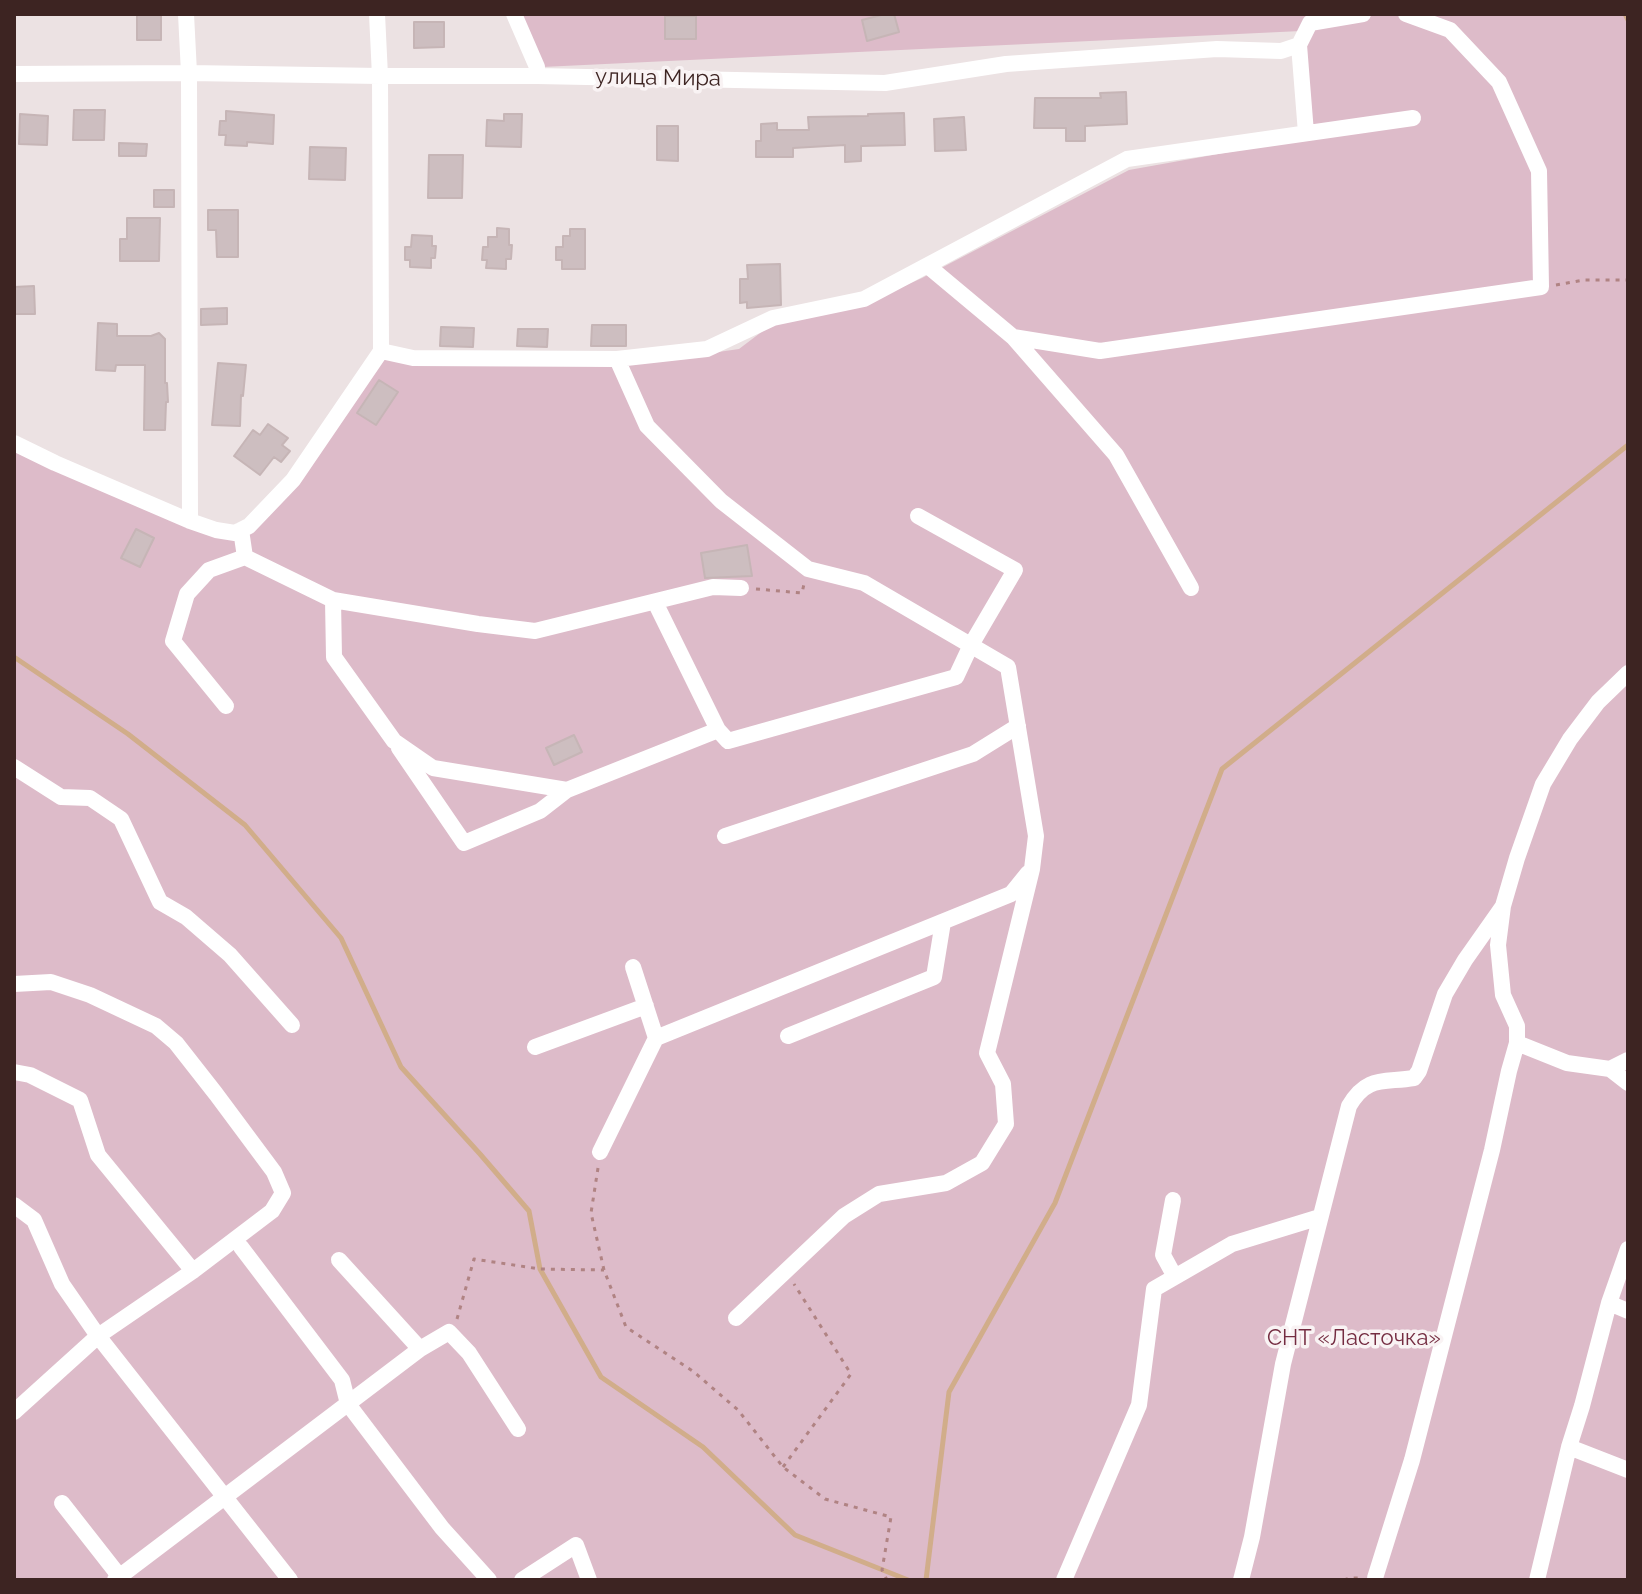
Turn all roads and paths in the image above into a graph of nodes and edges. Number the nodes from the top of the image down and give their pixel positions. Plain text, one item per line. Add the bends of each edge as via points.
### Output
1 (186, 14) edge
2 (377, 14) edge
3 (514, 14) edge
4 (1363, 14) edge
5 (1406, 14) edge
6 (1299, 45) junction
7 (189, 73) junction
8 (14, 74) edge
9 (380, 76) junction
10 (537, 76) junction
11 (1413, 118) dead end
12 (1306, 133) junction
13 (928, 266) junction
14 (1628, 280) edge
15 (1541, 287) junction
16 (1013, 337) junction
17 (381, 351) junction
18 (617, 359) junction
19 (14, 443) edge
20 (918, 516) dead end
21 (190, 521) junction
22 (241, 530) junction
23 (245, 557) junction
24 (808, 569) junction
25 (741, 588) joint
26 (1191, 588) dead end
27 (333, 600) junction
28 (655, 602) junction
29 (971, 645) junction
30 (1628, 673) edge
31 (226, 706) dead end
32 (1018, 726) junction
33 (718, 730) junction
34 (394, 741) junction
35 (14, 767) edge
36 (567, 790) junction
37 (725, 836) dead end
38 (1032, 869) junction
39 (1503, 906) junction
40 (943, 922) junction
41 (633, 967) dead end
42 (14, 984) edge
43 (646, 1006) junction
44 (292, 1025) dead end
45 (788, 1036) dead end
46 (656, 1038) junction
47 (1517, 1043) junction
48 (535, 1047) dead end
49 (1628, 1060) edge
50 (1610, 1069) junction
51 (14, 1072) edge
52 (1628, 1083) edge
53 (600, 1152) joint
54 (1173, 1200) dead end
55 (14, 1205) edge
56 (1320, 1217) junction
57 (241, 1247) dead end
58 (1628, 1249) edge
59 (1163, 1255) junction
60 (339, 1260) dead end
61 (604, 1270) junction
62 (193, 1271) junction
63 (786, 1271) junction
64 (1175, 1277) junction
65 (1154, 1289) junction
66 (1609, 1303) junction
67 (1628, 1311) edge
68 (736, 1318) dead end
69 (449, 1332) junction
70 (98, 1336) junction
71 (420, 1349) junction
72 (348, 1404) junction
73 (14, 1412) edge
74 (518, 1429) dead end
75 (1569, 1447) junction
76 (783, 1467) junction
77 (1628, 1470) edge
78 (224, 1498) junction
79 (62, 1503) dead end
80 (126, 1576) edge
81 (1375, 1578) dead end
82 (290, 1580) edge
83 (489, 1580) edge
84 (522, 1580) edge
85 (589, 1580) edge
86 (887, 1580) edge
87 (1064, 1580) edge
88 (1241, 1580) edge
89 (1537, 1580) edge

1 - 7 street
2 - 9 street
3 - 10 street
4 - 6 street via 1310,23
5 - 15 street via 1450,30 1499,82 1539,171
6 - 10 street, улица Мира via 1281,51 1217,49 1006,64 885,83
6 - 12 street
7 - 8 street, улица Мира
7 - 9 street, улица Мира
7 - 21 street
9 - 10 street, улица Мира
9 - 17 street
11 - 12 street
12 - 13 street via 1127,159
13 - 16 street
13 - 18 street via 864,299 773,318 707,349
14 - 15 path
15 - 16 street via 1100,351
16 - 26 street via 1116,455
17 - 18 street via 413,358
17 - 22 street via 293,480
18 - 24 street via 647,426 721,501
19 - 21 street
20 - 29 street via 1015,570
21 - 22 street via 216,530
22 - 23 street
23 - 27 street
23 - 31 street via 209,570 187,594 173,641
24 - 25 path via 802,593
24 - 29 street via 864,583
25 - 28 street via 713,587
27 - 28 street via 535,631
27 - 34 street via 334,657
28 - 33 street
29 - 32 street via 1008,667
29 - 33 street via 956,677 728,741
30 - 39 street via 1598,702 1543,784
32 - 37 street via 973,754
32 - 38 street via 1036,836
33 - 36 street
34 - 36 street via 433,768
34 - 36 street via 464,843 540,811
35 - 44 street via 61,797 90,798 121,819 160,902 230,955
38 - 40 street via 1011,894
38 - 63 street via 987,1053 1003,1084 1006,1124 982,1163 946,1183 879,1194 844,1216
39 - 47 street via 1498,945 1503,995 1517,1026
39 - 56 street via 1445,994 1414,1078 1381,1080 1356,1094
40 - 45 street via 934,977
40 - 46 street
41 - 43 street
42 - 62 street via 51,982 156,1026 176,1043 274,1172 283,1193 272,1211
43 - 46 street
43 - 48 street
46 - 53 street
47 - 50 street via 1567,1063
47 - 81 street via 1412,1460
49 - 50 street
50 - 52 street
51 - 62 street via 80,1100 98,1155
53 - 61 path via 591,1213
54 - 59 street
55 - 70 street via 34,1220 62,1284
56 - 64 street via 1232,1244
56 - 88 street via 1283,1364
57 - 72 street via 342,1380
58 - 66 street
59 - 64 street
59 - 65 street
60 - 71 street
61 - 69 path via 540,1269 474,1259
61 - 76 path via 626,1327 694,1372 738,1410
62 - 70 street
63 - 68 street
63 - 76 path via 851,1374
64 - 65 street
65 - 87 street via 1139,1405
66 - 67 street
66 - 75 street
69 - 71 street
69 - 74 street via 469,1353
70 - 73 street
70 - 78 street
71 - 72 street
72 - 78 street
72 - 83 street via 442,1528
75 - 77 street
75 - 89 street
76 - 86 path via 825,1499 891,1517 882,1570
78 - 80 street
78 - 82 street
79 - 80 street
84 - 85 street via 576,1545

